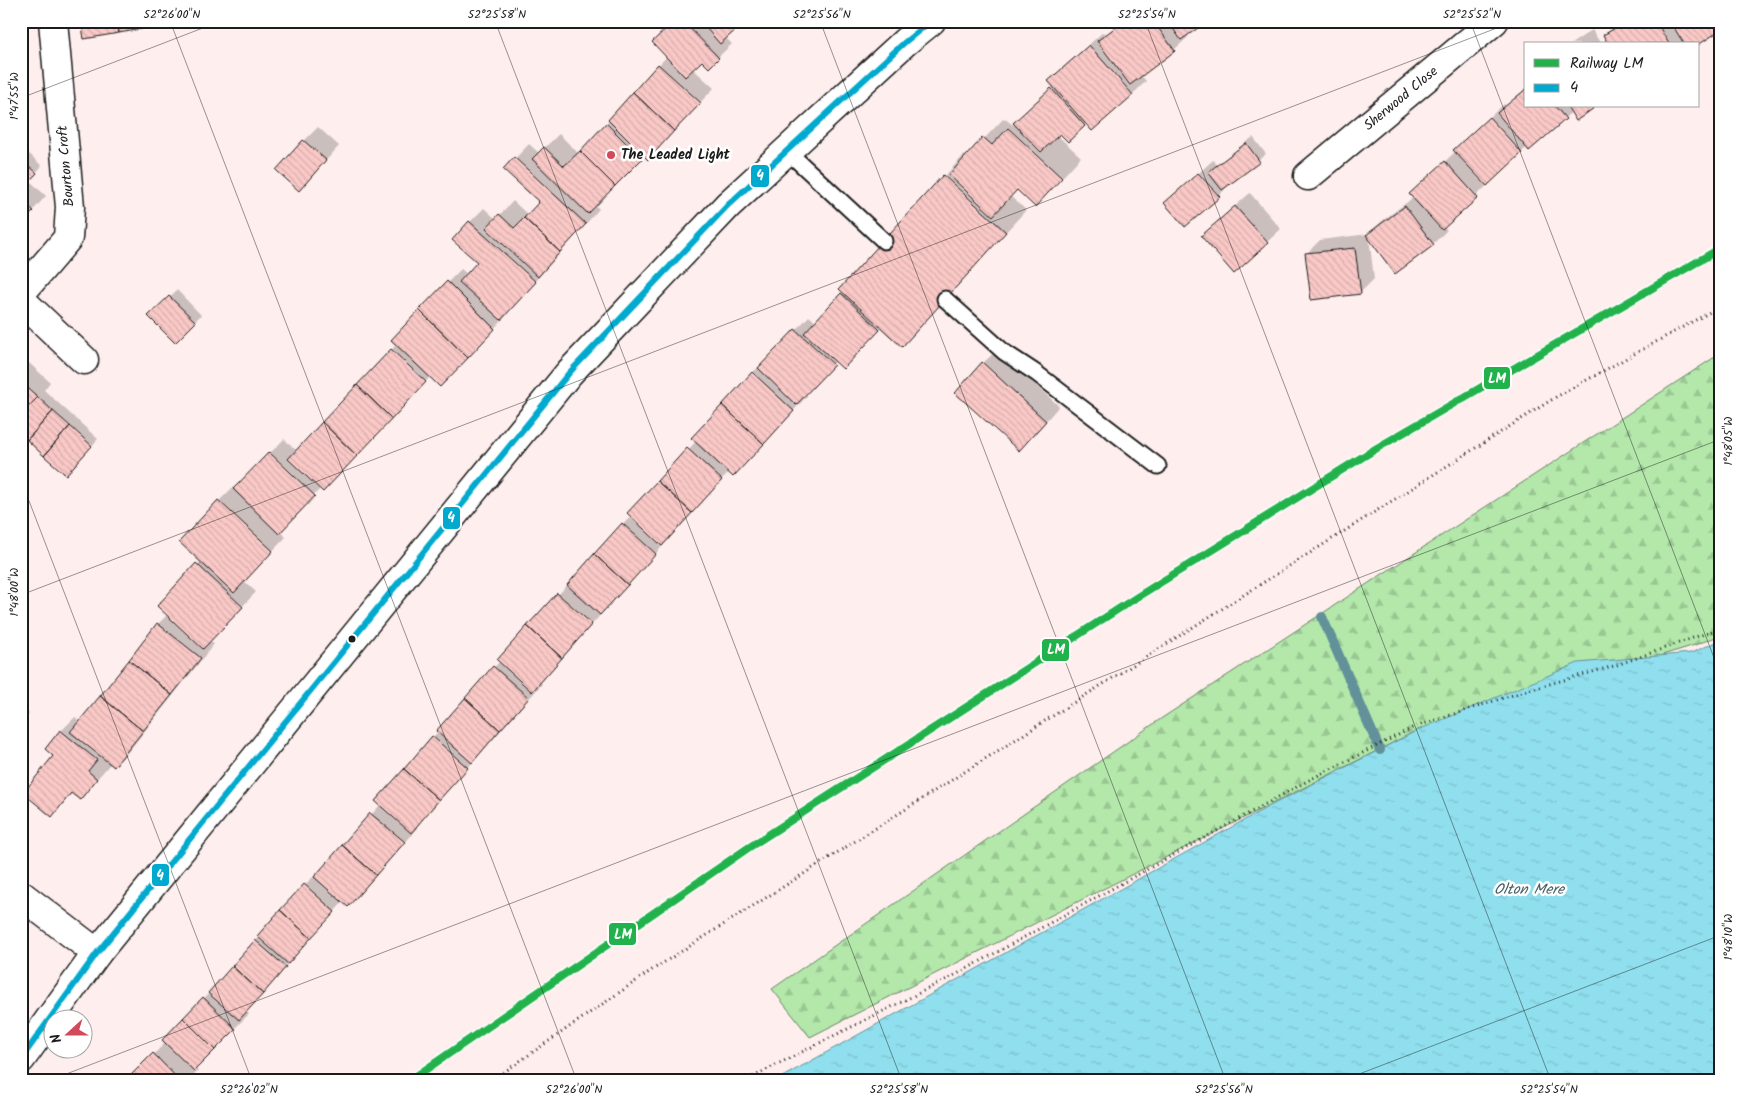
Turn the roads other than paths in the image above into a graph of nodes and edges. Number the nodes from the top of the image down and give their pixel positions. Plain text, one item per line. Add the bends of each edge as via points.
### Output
1 (53, 21) edge
2 (931, 21) edge
3 (1494, 21) edge
4 (787, 151) junction
5 (1308, 176) dead end
6 (884, 241) dead end
7 (21, 293) edge
8 (945, 299) dead end
9 (21, 300) edge
10 (84, 360) dead end
11 (1158, 466) dead end
12 (21, 895) edge
13 (97, 953) junction
14 (21, 1059) edge

1 - 7 main road, Bourton Croft via 70,207 68,238
2 - 4 main road
3 - 5 main road, Sherwood Close
4 - 6 lane
4 - 13 main road via 728,205 569,373
8 - 11 lane via 1004,352
9 - 10 main road
12 - 13 main road
13 - 14 main road

